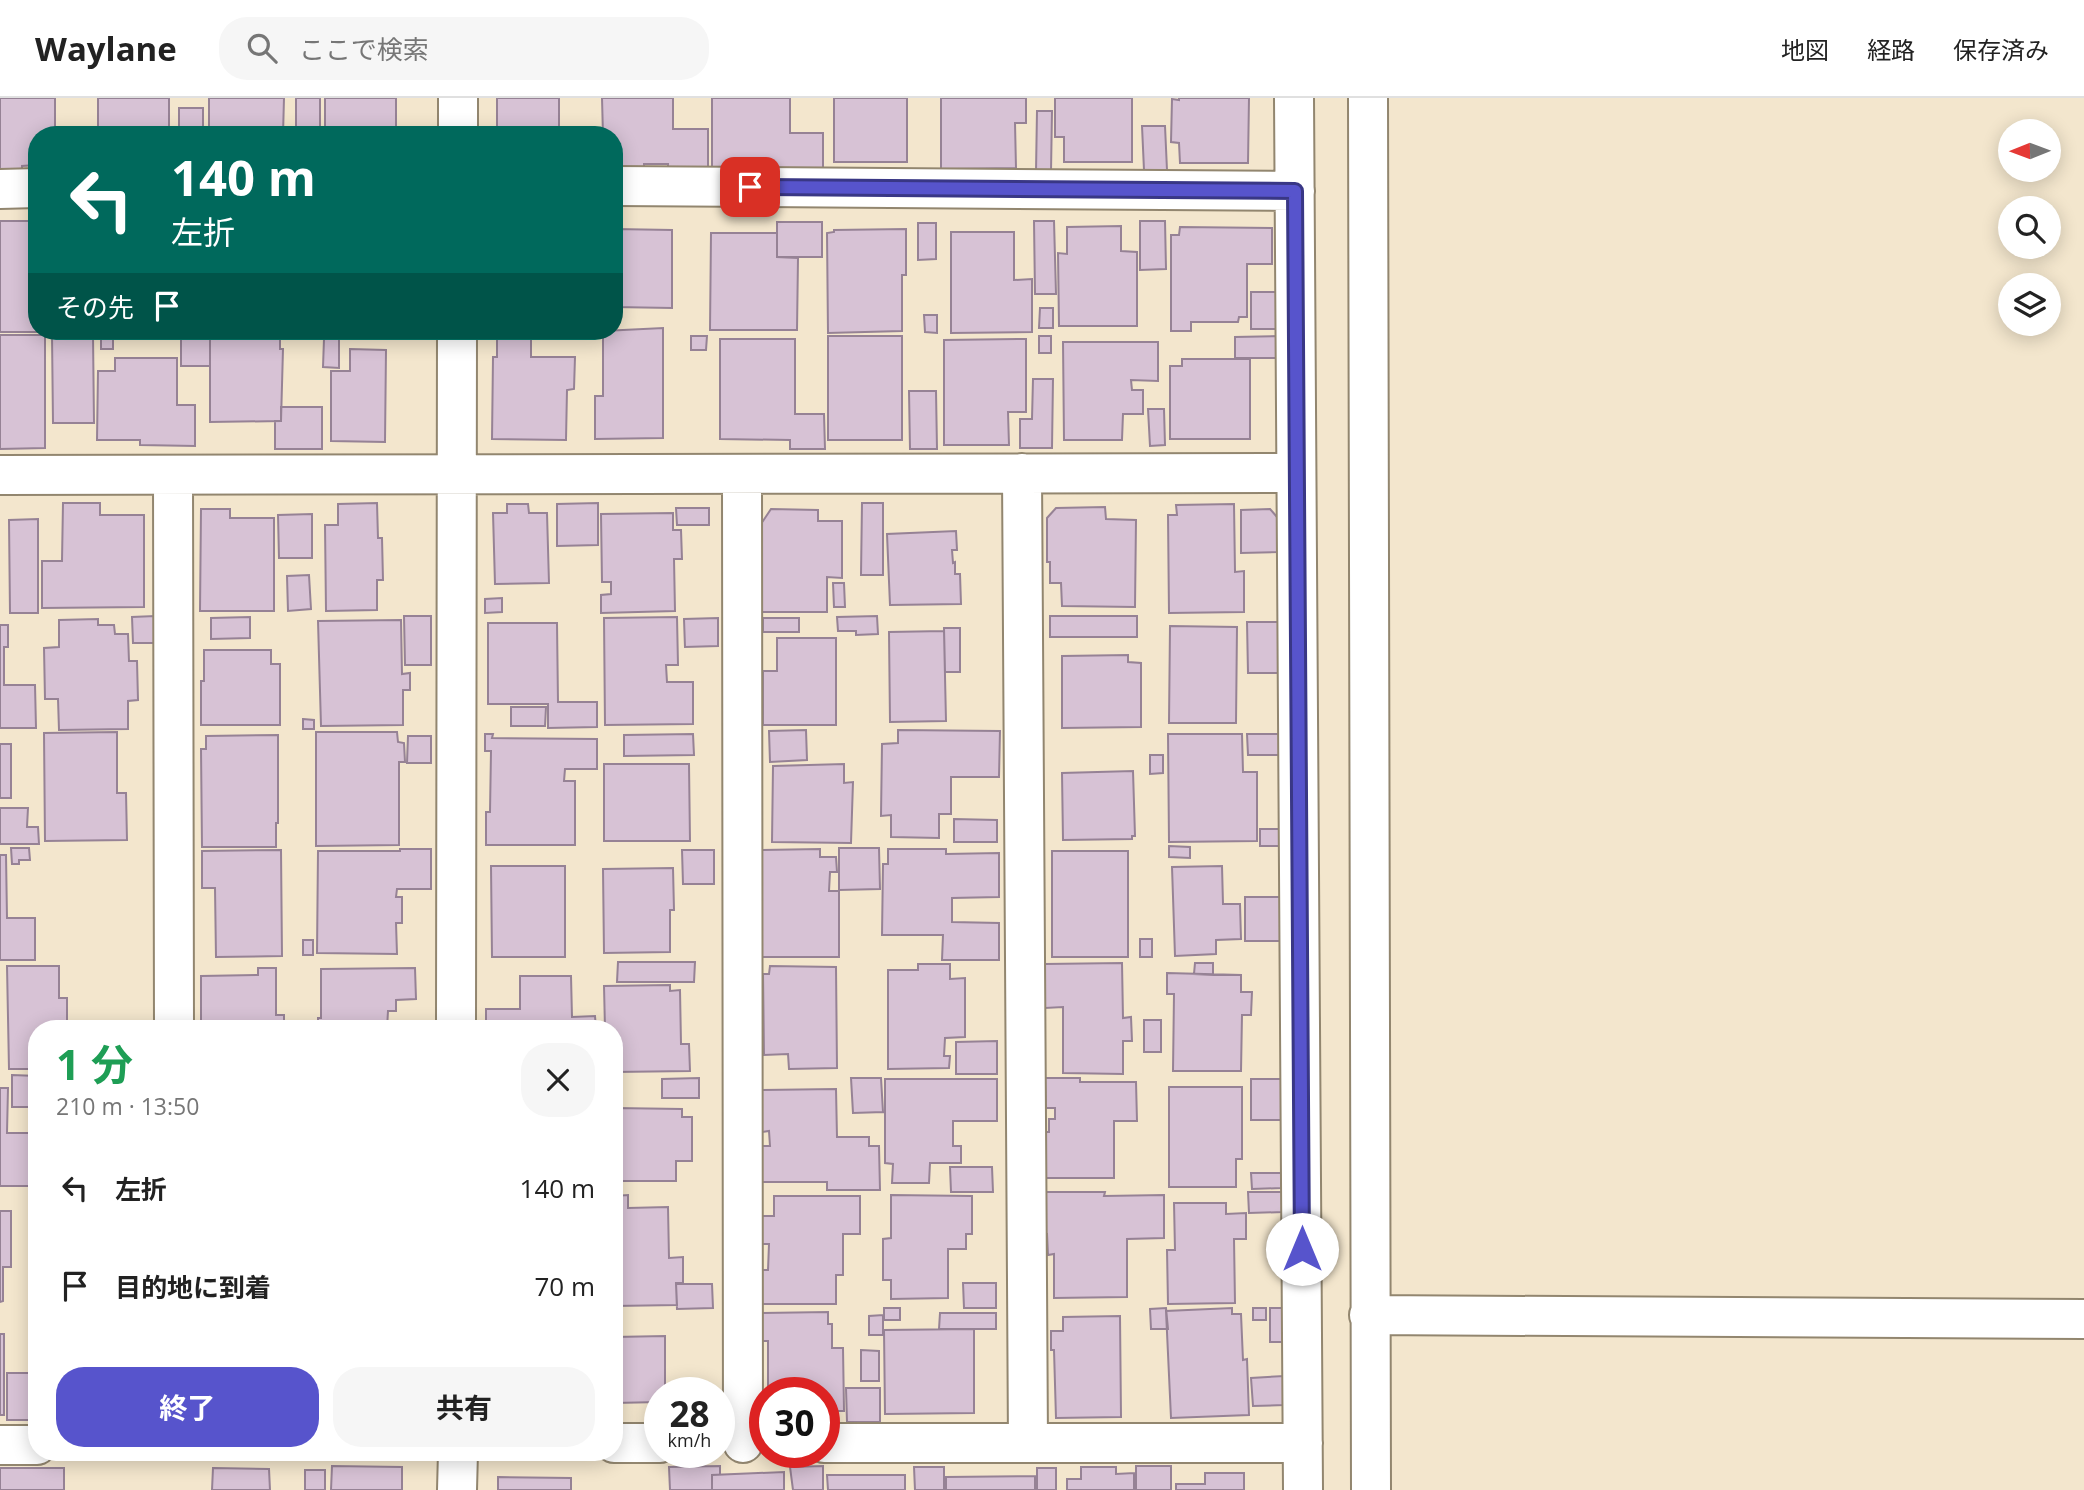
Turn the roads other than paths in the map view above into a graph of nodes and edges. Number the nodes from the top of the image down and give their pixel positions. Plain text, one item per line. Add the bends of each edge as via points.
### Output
1 (458, 98) edge
2 (1294, 98) edge
3 (1367, 98) edge
4 (458, 126) edge
5 (623, 186) edge
6 (28, 188) edge
7 (0, 189) edge
8 (1295, 191) junction
9 (457, 340) edge
10 (1022, 473) junction
11 (1296, 473) junction
12 (0, 475) edge
13 (173, 475) junction
14 (457, 475) junction
15 (742, 475) junction
16 (174, 1020) edge
17 (456, 1020) edge
18 (1369, 1315) junction
19 (2084, 1319) edge
20 (623, 1443) edge
21 (644, 1443) edge
22 (742, 1443) edge
23 (840, 1443) edge
24 (1028, 1443) junction
25 (1303, 1443) junction
26 (0, 1445) edge
27 (28, 1445) edge
28 (458, 1461) edge
29 (457, 1490) edge
30 (1303, 1490) edge
31 (1371, 1490) edge

1 - 4 street
2 - 8 street
3 - 18 street
5 - 8 street
6 - 7 street
8 - 11 street
9 - 14 street
10 - 11 street
10 - 15 street
10 - 24 street
11 - 25 street
12 - 13 street
13 - 14 street
13 - 16 street
14 - 15 street
14 - 17 street
15 - 22 street
18 - 19 street
18 - 31 street
20 - 21 street
23 - 24 street
24 - 25 street
25 - 30 street
26 - 27 street
28 - 29 street

